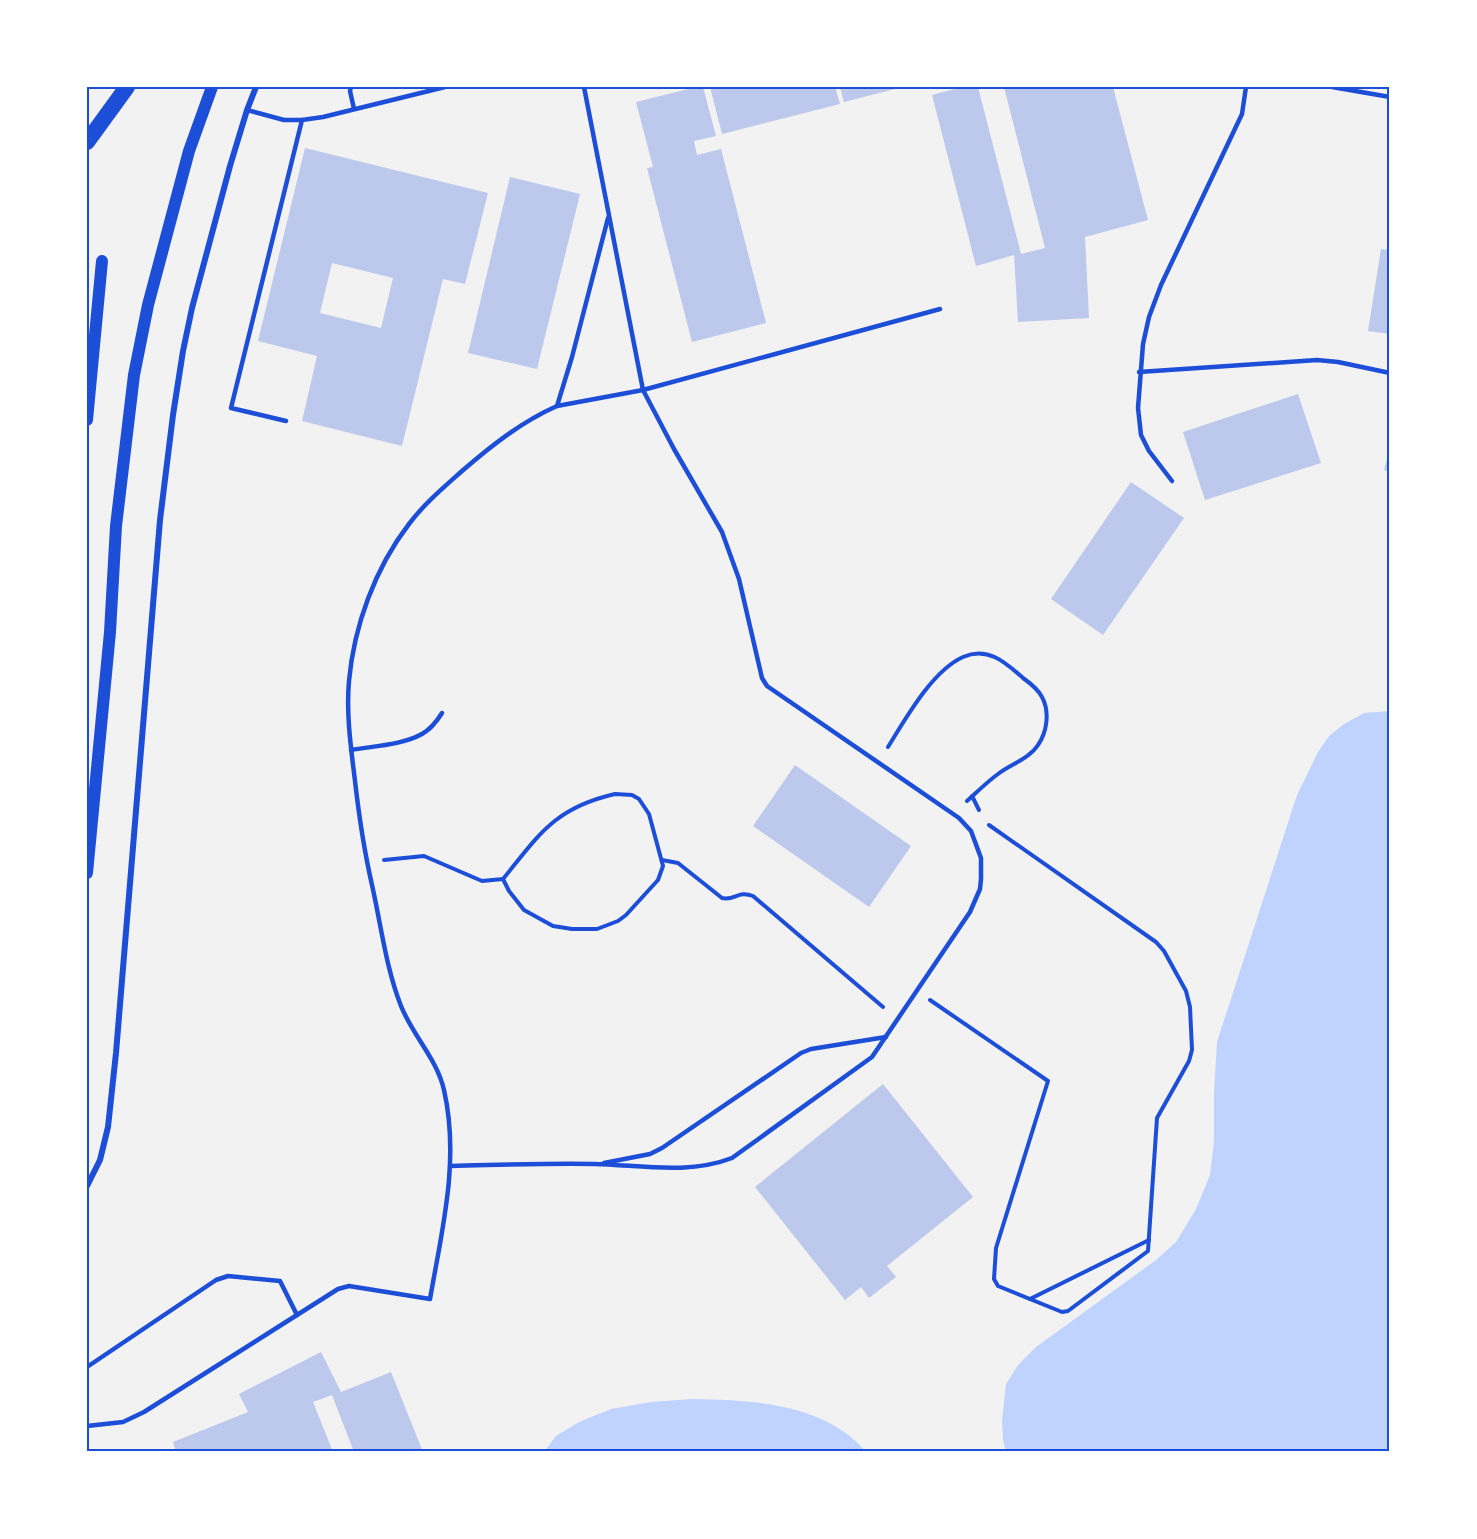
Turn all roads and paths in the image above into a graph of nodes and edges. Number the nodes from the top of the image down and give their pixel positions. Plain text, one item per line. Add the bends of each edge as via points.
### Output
1 (128, 87) edge
2 (212, 87) edge
3 (256, 87) edge
4 (351, 87) edge
5 (445, 87) edge
6 (584, 87) edge
7 (1246, 87) edge
8 (1332, 87) edge
9 (1390, 97) edge
10 (354, 109) junction
11 (247, 110) junction
12 (302, 120) junction
13 (87, 142) edge
14 (608, 215) junction
15 (102, 261) dead end
16 (940, 309) dead end
17 (1139, 372) junction
18 (1390, 373) edge
19 (643, 390) junction
20 (556, 406) junction
21 (87, 420) edge
22 (286, 421) dead end
23 (1172, 481) dead end
24 (442, 713) dead end
25 (351, 750) junction
26 (878, 762) junction
27 (953, 814) junction
28 (971, 831) junction
29 (662, 860) junction
30 (367, 863) junction
31 (87, 873) edge
32 (503, 879) junction
33 (917, 991) junction
34 (898, 1019) junction
35 (886, 1037) junction
36 (596, 1164) junction
37 (451, 1166) junction
38 (87, 1186) edge
39 (1150, 1240) junction
40 (1030, 1299) junction
41 (297, 1315) junction
42 (87, 1367) edge
43 (87, 1426) edge

1 - 13 highway
2 - 31 main road via 189,151 148,305 134,375 116,526
3 - 11 street
4 - 10 lane
5 - 10 lane
6 - 14 lane
7 - 17 lane via 1242,114 1161,285 1149,317
8 - 9 lane
10 - 12 lane
11 - 12 lane via 284,120
11 - 38 street via 181,361 160,520 108,1128 100,1160
12 - 22 lane via 231,408
14 - 19 lane
14 - 20 lane
15 - 21 main road
16 - 19 lane
17 - 18 lane via 1317,360
17 - 23 lane via 1141,435
19 - 20 lane
19 - 26 lane via 722,532 739,579 767,686
20 - 25 lane via 498,440 432,496 391,550 363,615 352,655
24 - 25 lane via 423,734
25 - 30 lane
26 - 27 lane
26 - 27 path via 911,711 945,670 962,657 977,653 1005,662 1042,696 1046,710 1044,734 1033,752 996,775
27 - 28 lane
28 - 33 lane via 981,858 978,895
28 - 39 path via 985,822 1156,942 1186,991 1192,1050 1157,1118
29 - 32 path via 661,876 626,915 597,930 558,927 533,916 515,900
29 - 32 path via 645,806 632,795 615,794 554,820
29 - 34 path via 678,863 722,898 744,893 753,896
30 - 32 path via 424,856 482,881
30 - 37 lane via 401,1007 434,1062 444,1089
33 - 34 lane
33 - 40 path via 1048,1081 996,1248 994,1279 998,1286
34 - 35 lane
35 - 36 lane via 801,1053 650,1154
35 - 36 lane via 862,1066 732,1158 710,1165 653,1168
36 - 37 lane
37 - 41 lane via 430,1299 349,1286
39 - 40 path
39 - 40 path via 1148,1251 1068,1311
41 - 42 lane via 280,1281 228,1276 216,1280
41 - 43 lane via 144,1412 123,1422

